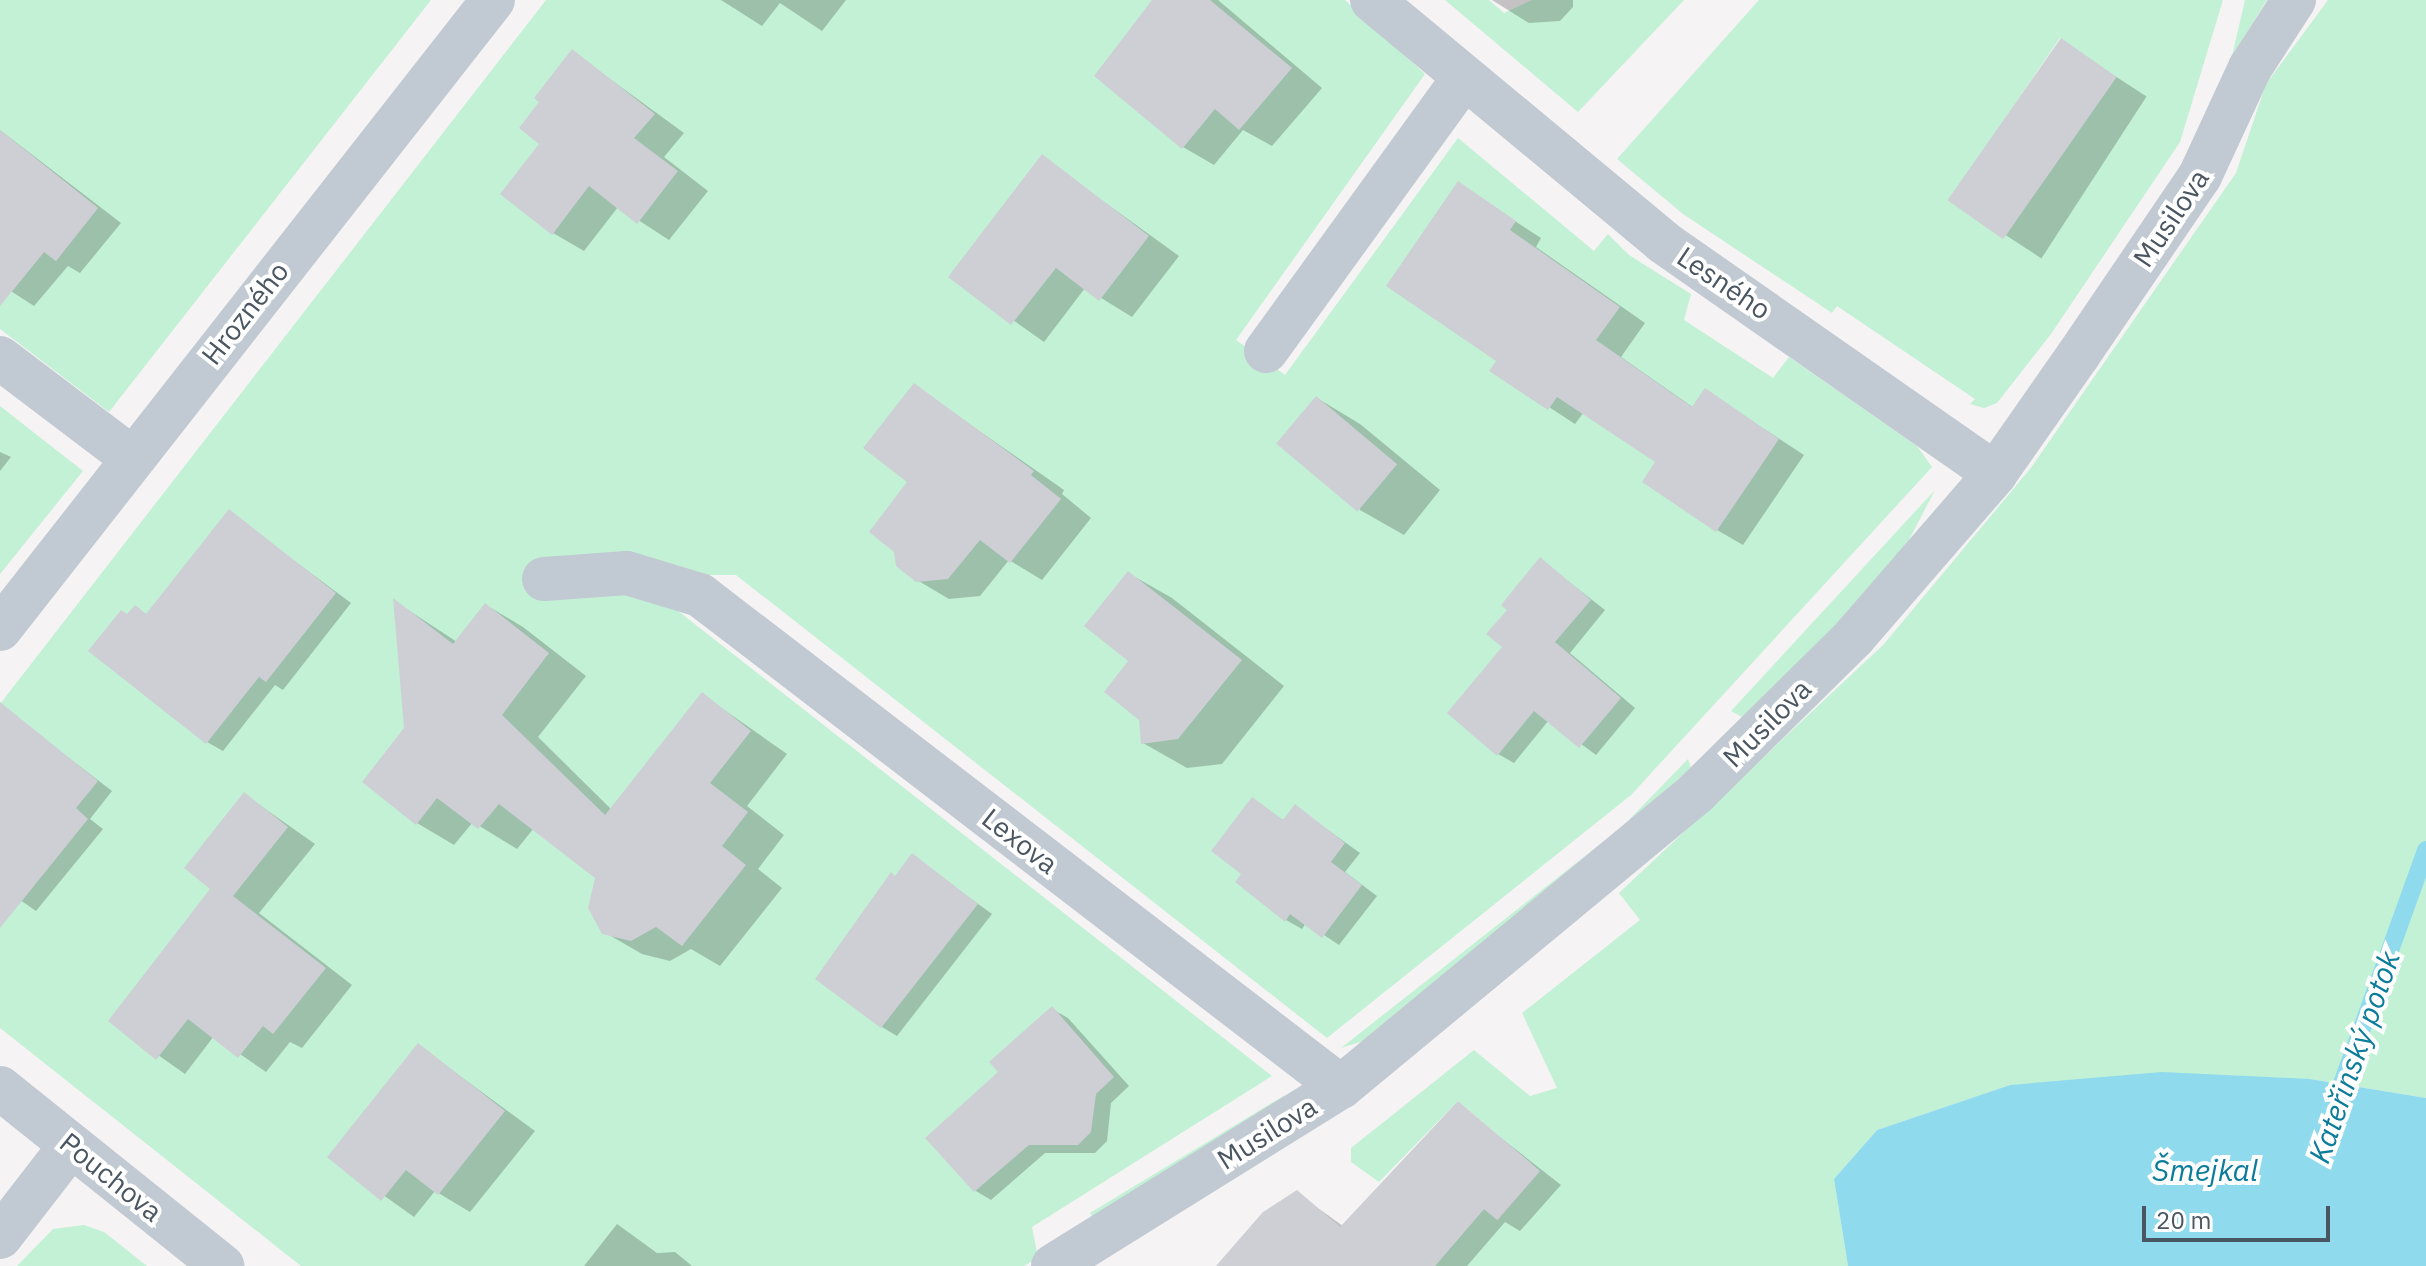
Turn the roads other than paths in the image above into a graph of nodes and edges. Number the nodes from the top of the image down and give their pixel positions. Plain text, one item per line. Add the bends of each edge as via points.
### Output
1 (493, 0) edge
2 (1372, 0) edge
3 (2294, 0) edge
4 (1463, 79) junction
5 (1266, 351) dead end
6 (0, 358) edge
7 (131, 457) junction
8 (1995, 474) junction
9 (544, 579) dead end
10 (0, 629) edge
11 (1341, 1087) junction
12 (0, 1088) edge
13 (71, 1145) junction
14 (0, 1237) edge
15 (222, 1266) edge
16 (1053, 1266) edge

1 - 7 street, Hrozného
2 - 4 street, Lesného
3 - 8 street, Musilova via 2250,68 2200,176
4 - 5 street
4 - 8 street, Lesného via 1663,242
6 - 7 street
7 - 10 street, Hrozného
8 - 11 street, Musilova via 1854,637 1696,793
9 - 11 street, Lexova via 627,573 707,590
11 - 16 street, Musilova
12 - 13 street, Pouchova
13 - 14 street
13 - 15 street, Pouchova

